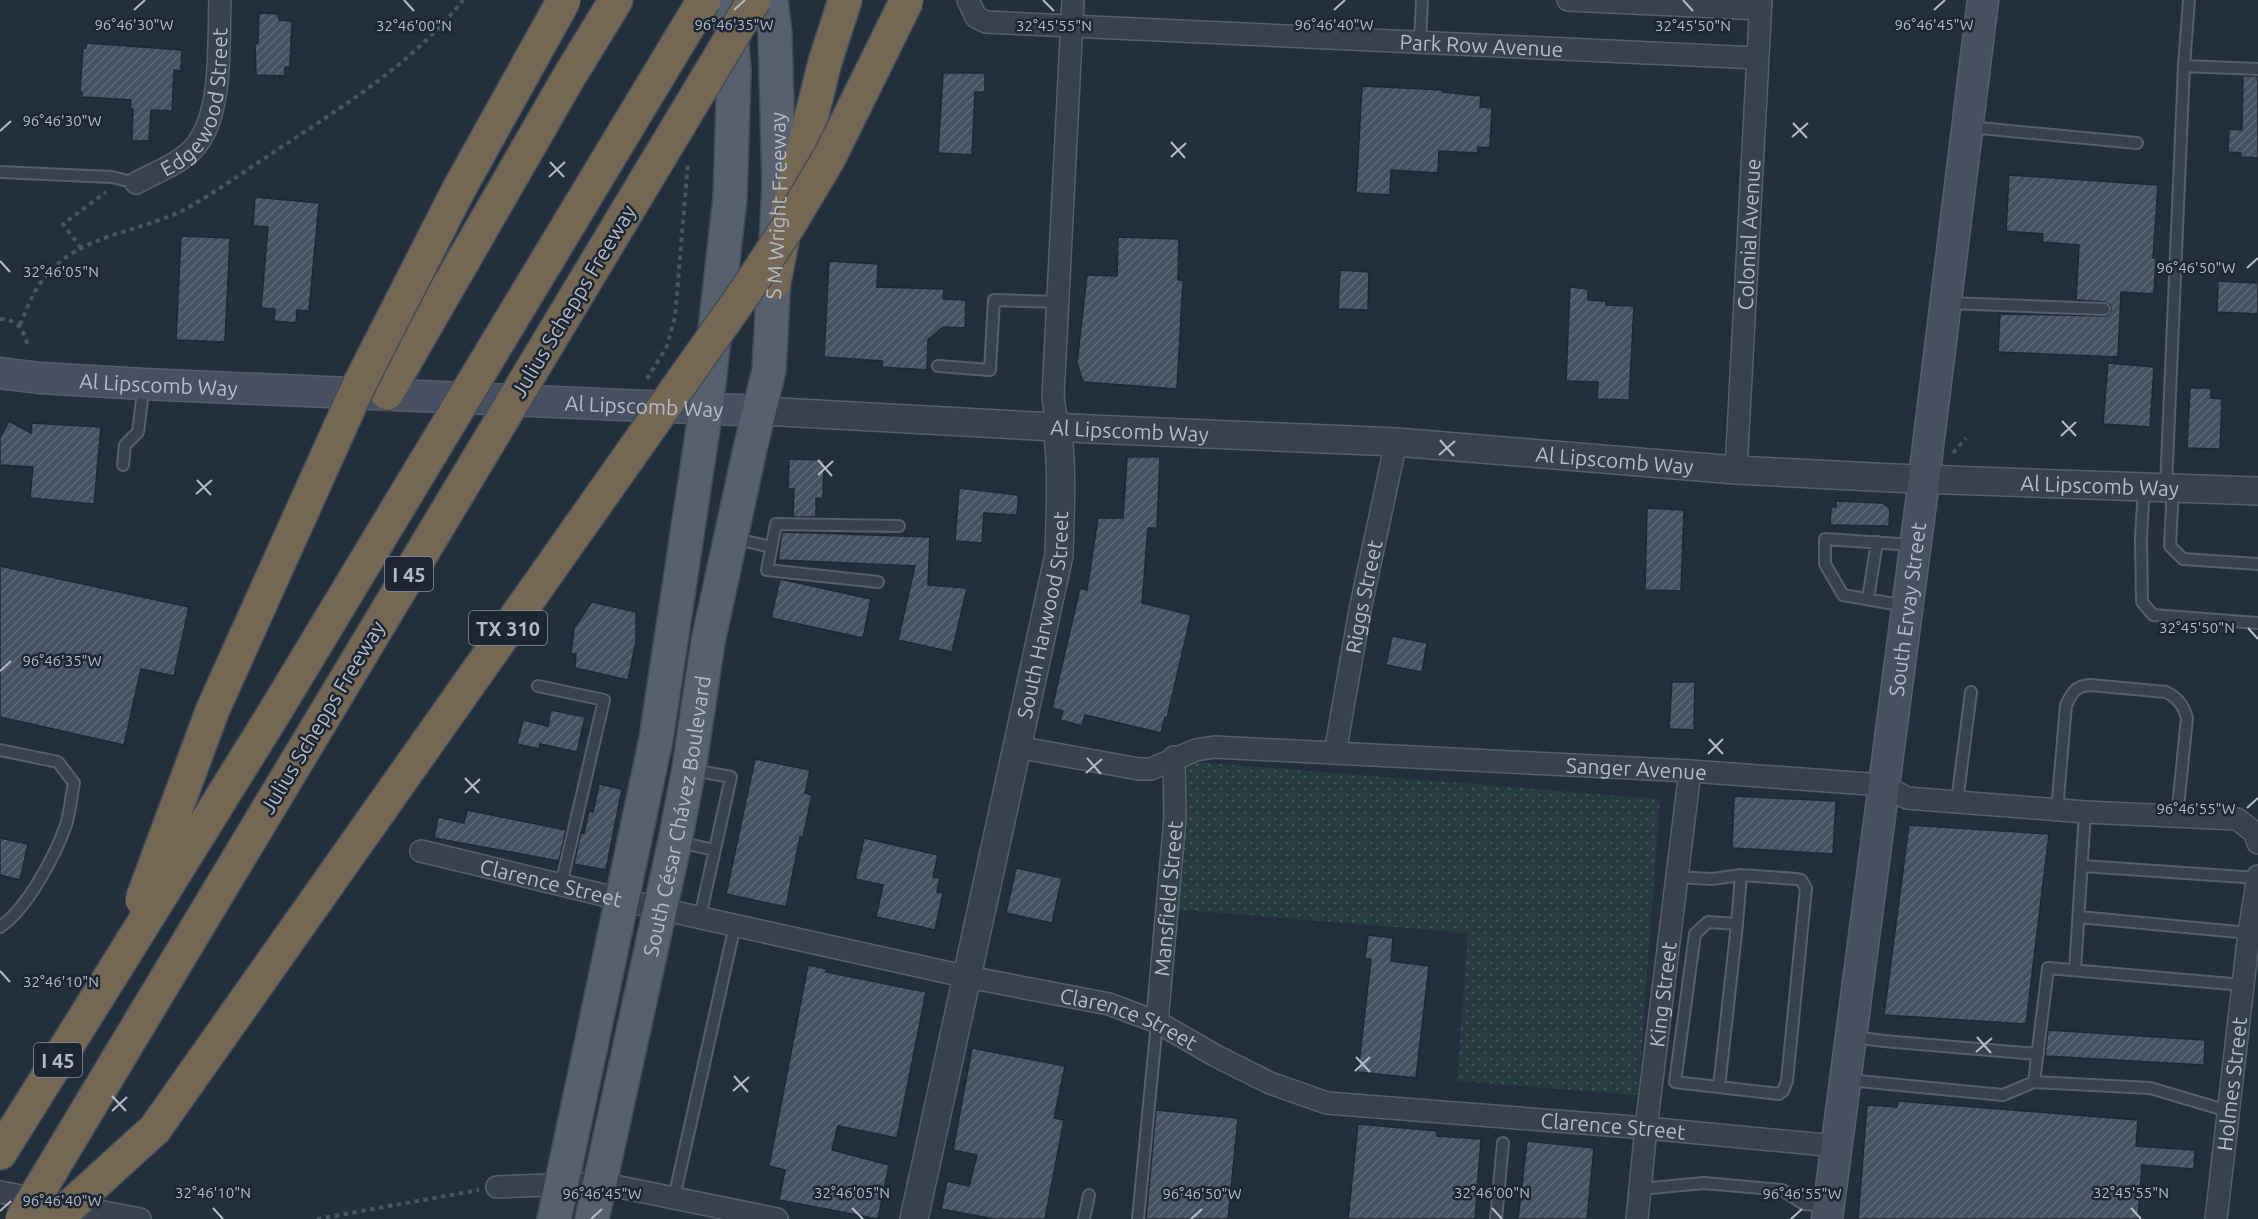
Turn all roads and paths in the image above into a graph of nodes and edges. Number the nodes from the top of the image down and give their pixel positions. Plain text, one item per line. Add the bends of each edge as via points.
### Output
1 (220, 0) edge
2 (463, 0) edge
3 (564, 0) edge
4 (616, 0) edge
5 (704, 0) edge
6 (729, 0) edge
7 (754, 0) edge
8 (771, 0) edge
9 (845, 0) edge
10 (907, 0) edge
11 (968, 0) edge
12 (1073, 0) edge
13 (1422, 0) edge
14 (1568, 0) edge
15 (1983, 0) edge
16 (2189, 0) edge
17 (1761, 4) edge
18 (1071, 26) junction
19 (1420, 43) junction
20 (1757, 58) junction
21 (2184, 66) junction
22 (2258, 69) edge
23 (1966, 126) junction
24 (2137, 143) dead end
25 (689, 158) dead end
26 (0, 172) edge
27 (136, 183) junction
28 (81, 248) junction
29 (774, 282) junction
30 (1058, 302) junction
31 (1945, 303) junction
32 (2104, 309) dead end
33 (0, 320) edge
34 (20, 325) junction
35 (28, 347) dead end
36 (938, 366) dead end
37 (0, 373) edge
38 (647, 379) dead end
39 (144, 384) junction
40 (387, 393) junction
41 (706, 409) junction
42 (761, 411) junction
43 (1057, 427) junction
44 (1966, 438) dead end
45 (1396, 442) junction
46 (1952, 454) dead end
47 (123, 465) dead end
48 (1736, 470) junction
49 (1923, 479) junction
50 (2161, 486) junction
51 (2258, 491) edge
52 (899, 526) dead end
53 (731, 537) junction
54 (1877, 542) junction
55 (1915, 545) junction
56 (771, 547) junction
57 (2258, 564) edge
58 (878, 582) dead end
59 (1868, 599) junction
60 (1907, 606) junction
61 (2258, 623) edge
62 (538, 686) dead end
63 (1971, 692) dead end
64 (1017, 747) junction
65 (0, 750) edge
66 (1335, 753) junction
67 (1174, 757) junction
68 (689, 769) junction
69 (1690, 771) junction
70 (1882, 785) junction
71 (1957, 802) junction
72 (2057, 810) junction
73 (2085, 812) junction
74 (2177, 817) junction
75 (2256, 837) edge
76 (675, 841) junction
77 (714, 850) junction
78 (421, 851) dead end
79 (2083, 866) junction
80 (1741, 875) junction
81 (1677, 877) junction
82 (2258, 877) edge
83 (561, 885) junction
84 (622, 899) junction
85 (661, 909) junction
86 (700, 917) junction
87 (2079, 917) junction
88 (1737, 924) junction
89 (735, 925) junction
90 (0, 927) edge
91 (2249, 933) junction
92 (117, 966) junction
93 (2075, 970) junction
94 (968, 977) junction
95 (2243, 985) junction
96 (1156, 1022) junction
97 (1850, 1036) junction
98 (2038, 1054) junction
99 (1845, 1080) junction
100 (2034, 1082) junction
101 (1719, 1087) junction
102 (2228, 1111) junction
103 (1646, 1128) junction
104 (1503, 1143) dead end
105 (1836, 1146) junction
106 (0, 1153) edge
107 (600, 1183) junction
108 (562, 1184) junction
109 (497, 1186) joint
110 (1640, 1188) junction
111 (0, 1192) edge
112 (1089, 1195) dead end
113 (674, 1198) junction
114 (1828, 1213) edge
115 (736, 1215) edge
116 (22, 1219) edge
117 (56, 1219) edge
118 (140, 1219) edge
119 (317, 1219) edge
120 (554, 1219) edge
121 (592, 1219) edge
122 (777, 1219) edge
123 (914, 1219) edge
124 (1084, 1219) edge
125 (1138, 1219) edge
126 (1496, 1219) edge
127 (1637, 1219) edge
128 (2216, 1219) edge

1 - 27 street, Edgewood Street via 215,101 209,123 191,151
2 - 28 path via 427,40 372,86 193,205
3 - 92 highway, bridge via 459,189 360,382 213,709
4 - 40 highway
5 - 92 highway, Julius Schepps Freeway / I 45, bridge
6 - 41 main road, S M Wright Freeway via 734,71 730,198
7 - 116 highway, Julius Schepps Freeway / I 45, bridge
8 - 29 main road, S M Wright Freeway via 779,186
9 - 29 highway via 825,62
10 - 117 highway, TX 310, bridge via 829,158 748,288 154,1129
11 - 18 street, Park Row Avenue via 976,17 986,22
12 - 18 street, South Harwood Street
13 - 19 lane
14 - 17 street
15 - 23 main road, South Ervay Street
16 - 21 lane
17 - 20 street, Colonial Avenue
18 - 19 street, Park Row Avenue
18 - 30 street, South Harwood Street
19 - 20 street, Park Row Avenue
20 - 48 street, Colonial Avenue
21 - 22 lane
21 - 50 lane
23 - 24 lane
23 - 31 main road, South Ervay Street
25 - 38 path via 675,317 667,346
26 - 27 lane via 112,177
27 - 28 path via 115,186 63,224
28 - 34 path via 45,276
29 - 42 main road, S M Wright Freeway via 770,370
30 - 36 lane via 994,300 990,370
30 - 43 street, South Harwood Street via 1053,396
31 - 32 lane
31 - 49 main road, South Ervay Street
33 - 34 path
34 - 35 path
37 - 39 main road, Al Lipscomb Way
39 - 40 main road, Al Lipscomb Way
39 - 47 lane via 138,432 125,445
40 - 41 main road, Al Lipscomb Way
41 - 42 main road, Al Lipscomb Way
41 - 84 main road, South César Chávez Boulevard via 656,739
42 - 43 street, Al Lipscomb Way
42 - 53 main road, South César Chávez Boulevard
43 - 45 street, Al Lipscomb Way
43 - 64 street, South Harwood Street via 1059,555
44 - 46 path
45 - 48 street, Al Lipscomb Way
45 - 66 street, Riggs Street
48 - 49 street, Al Lipscomb Way
49 - 50 street, Al Lipscomb Way
49 - 55 main road, South Ervay Street
50 - 51 street, Al Lipscomb Way
50 - 57 lane via 2170,546 2183,559
50 - 61 lane via 2141,538 2142,602 2154,615
52 - 56 lane via 776,524
53 - 56 lane
53 - 68 main road, South César Chávez Boulevard via 708,642
54 - 55 lane
54 - 59 lane
54 - 59 lane via 1825,539 1825,564 1843,595
55 - 60 main road, South Ervay Street
56 - 58 lane via 767,570
59 - 60 lane
60 - 70 main road, South Ervay Street
62 - 83 lane via 604,700
63 - 71 lane
64 - 67 street, Sanger Avenue via 1139,769 1151,769
64 - 94 street, South Harwood Street
65 - 90 lane via 58,762 74,783 66,823 48,864 13,918
66 - 67 street, Sanger Avenue via 1214,747
66 - 69 street, Sanger Avenue
67 - 96 street, Mansfield Street via 1175,818
68 - 76 main road, South César Chávez Boulevard
68 - 77 lane via 732,777
69 - 70 street, Sanger Avenue
69 - 81 street, King Street
70 - 71 street, Sanger Avenue via 1907,798
70 - 97 main road, South Ervay Street
71 - 72 street, Sanger Avenue
72 - 73 street, Sanger Avenue
72 - 74 lane via 2066,705 2080,685 2090,685 2166,692 2183,705 2187,718
73 - 74 street, Sanger Avenue
73 - 79 lane
74 - 75 street, Sanger Avenue via 2237,819
76 - 77 lane
76 - 85 main road, South César Chávez Boulevard
77 - 86 lane
78 - 83 street, Clarence Street
79 - 82 lane
79 - 87 lane
80 - 81 lane via 1712,879
80 - 88 lane
80 - 101 lane via 1797,879 1806,888 1787,1081 1779,1094
81 - 103 street, King Street
82 - 91 street, Holmes Street
83 - 84 street, Clarence Street
84 - 85 street, Clarence Street
84 - 108 main road, South César Chávez Boulevard
85 - 86 street, Clarence Street
85 - 107 main road, South César Chávez Boulevard
86 - 89 street, Clarence Street
87 - 91 lane
87 - 93 lane
88 - 101 lane
88 - 101 lane via 1708,922 1695,934 1675,1082
89 - 94 street, Clarence Street
89 - 113 lane
91 - 95 street, Holmes Street
92 - 106 highway, Julius Schepps Freeway / I 45
93 - 95 lane
93 - 98 lane via 2048,968
94 - 96 street, Clarence Street via 1109,1004
94 - 123 street, South Harwood Street
95 - 102 street, Holmes Street
96 - 103 street, Clarence Street via 1270,1083 1328,1103
96 - 125 lane, Mansfield Street
97 - 98 lane
97 - 99 main road, South Ervay Street
98 - 100 lane
99 - 100 lane via 2003,1095
99 - 105 main road, South Ervay Street
100 - 102 lane via 2150,1088
102 - 128 street, Holmes Street
103 - 105 street, Clarence Street
103 - 110 street, King Street
104 - 126 lane
105 - 114 main road, South Ervay Street
107 - 108 street
107 - 113 street
107 - 121 main road, South César Chávez Boulevard
108 - 109 street
108 - 120 main road, South César Chávez Boulevard
109 - 119 path
110 - 114 lane via 1704,1183 1782,1190
110 - 127 street, King Street
111 - 118 street
112 - 124 lane
113 - 115 street
115 - 122 street

